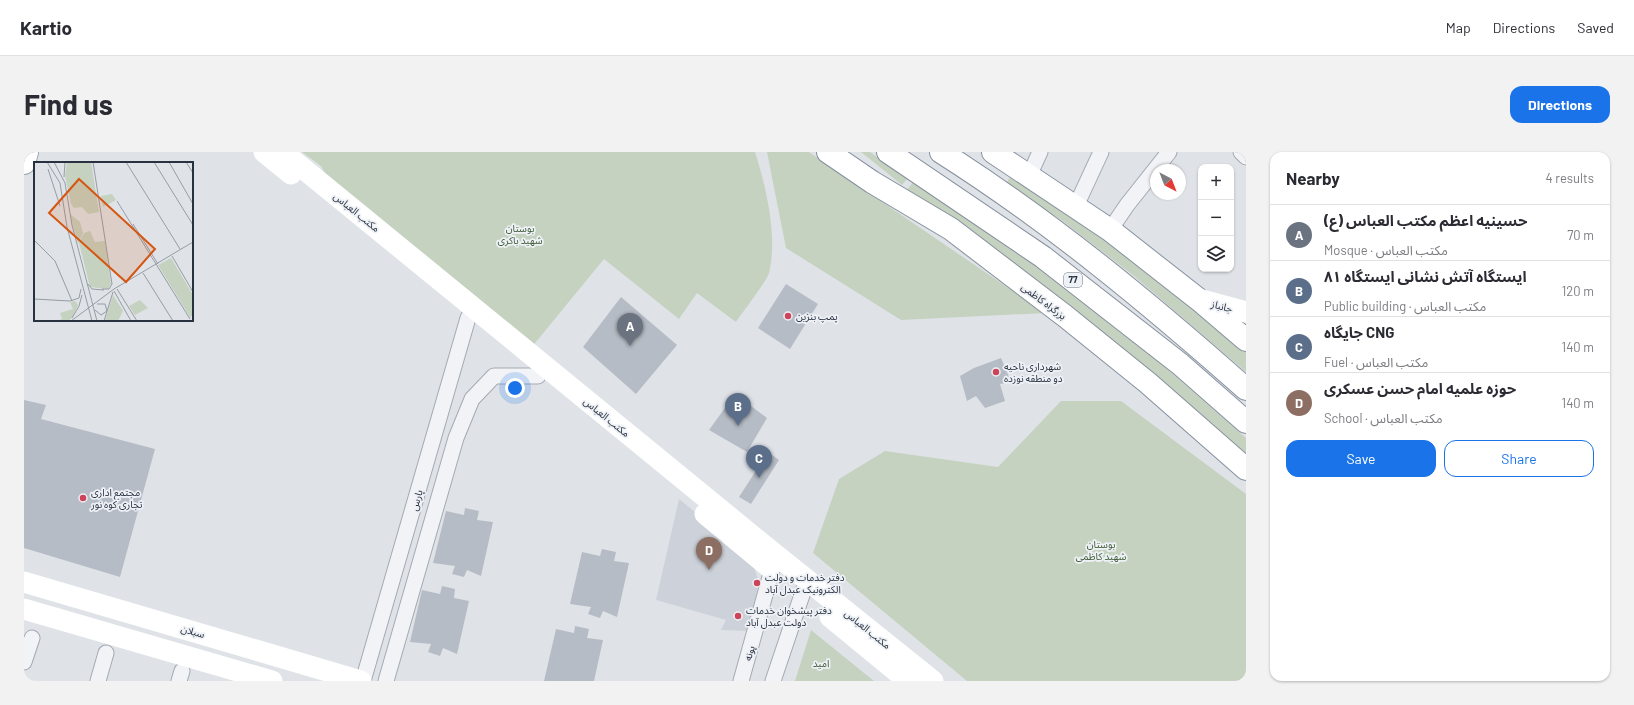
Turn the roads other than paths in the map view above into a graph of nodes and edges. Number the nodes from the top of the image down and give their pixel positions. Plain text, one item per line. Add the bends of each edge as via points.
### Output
1 (27, 152) edge
2 (264, 152) edge
3 (283, 152) edge
4 (828, 152) edge
5 (854, 152) edge
6 (888, 152) edge
7 (941, 152) edge
8 (958, 152) edge
9 (993, 152) edge
10 (1040, 152) edge
11 (1101, 152) edge
12 (1169, 152) edge
13 (1241, 152) edge
14 (1246, 157) edge
15 (24, 163) edge
16 (976, 174) junction
17 (1029, 176) junction
18 (1076, 206) junction
19 (951, 229) junction
20 (1110, 230) junction
21 (1198, 300) junction
22 (1246, 312) edge
23 (471, 313) junction
24 (1246, 340) edge
25 (538, 376) junction
26 (1246, 389) edge
27 (1246, 422) edge
28 (436, 430) junction
29 (456, 438) junction
30 (1246, 469) edge
31 (702, 504) junction
32 (774, 562) junction
33 (24, 582) edge
34 (805, 587) junction
35 (24, 609) edge
36 (32, 638) dead end
37 (106, 653) dead end
38 (24, 662) edge
39 (98, 681) edge
40 (272, 681) edge
41 (362, 681) edge
42 (386, 681) edge
43 (741, 681) edge
44 (773, 681) edge
45 (908, 681) edge
46 (933, 681) edge

1 - 15 main road
2 - 23 main road, مکتب العباس
3 - 23 main road, مکتب العباس
4 - 19 main road, بزرگراه کاظمی via 872,182
5 - 19 main road
6 - 27 main road, 77 via 1043,257 1180,364
7 - 16 main road
8 - 16 main road
9 - 17 main road
10 - 17 street
11 - 18 street
12 - 20 street
13 - 14 street
16 - 26 main road via 1118,279
17 - 18 main road
18 - 20 main road
19 - 30 main road, بزرگراه کاظمی via 1066,316 1148,383
20 - 21 main road
21 - 22 main road, جانباز
21 - 24 main road
23 - 25 main road, مکتب العباس
23 - 28 street, پارس
23 - 31 main road, مکتب العباس
25 - 29 street, پارس via 494,376 472,400
25 - 31 main road, مکتب العباس
28 - 29 street
28 - 41 street, پارس
29 - 42 street, پارس
31 - 32 main road, مکتب العباس
32 - 34 main road, مکتب العباس
32 - 43 street, پونه
33 - 41 main road, سبلان
34 - 44 street
34 - 45 main road, مکتب العباس
34 - 46 main road, مکتب العباس
35 - 40 main road
36 - 38 street
37 - 39 street

